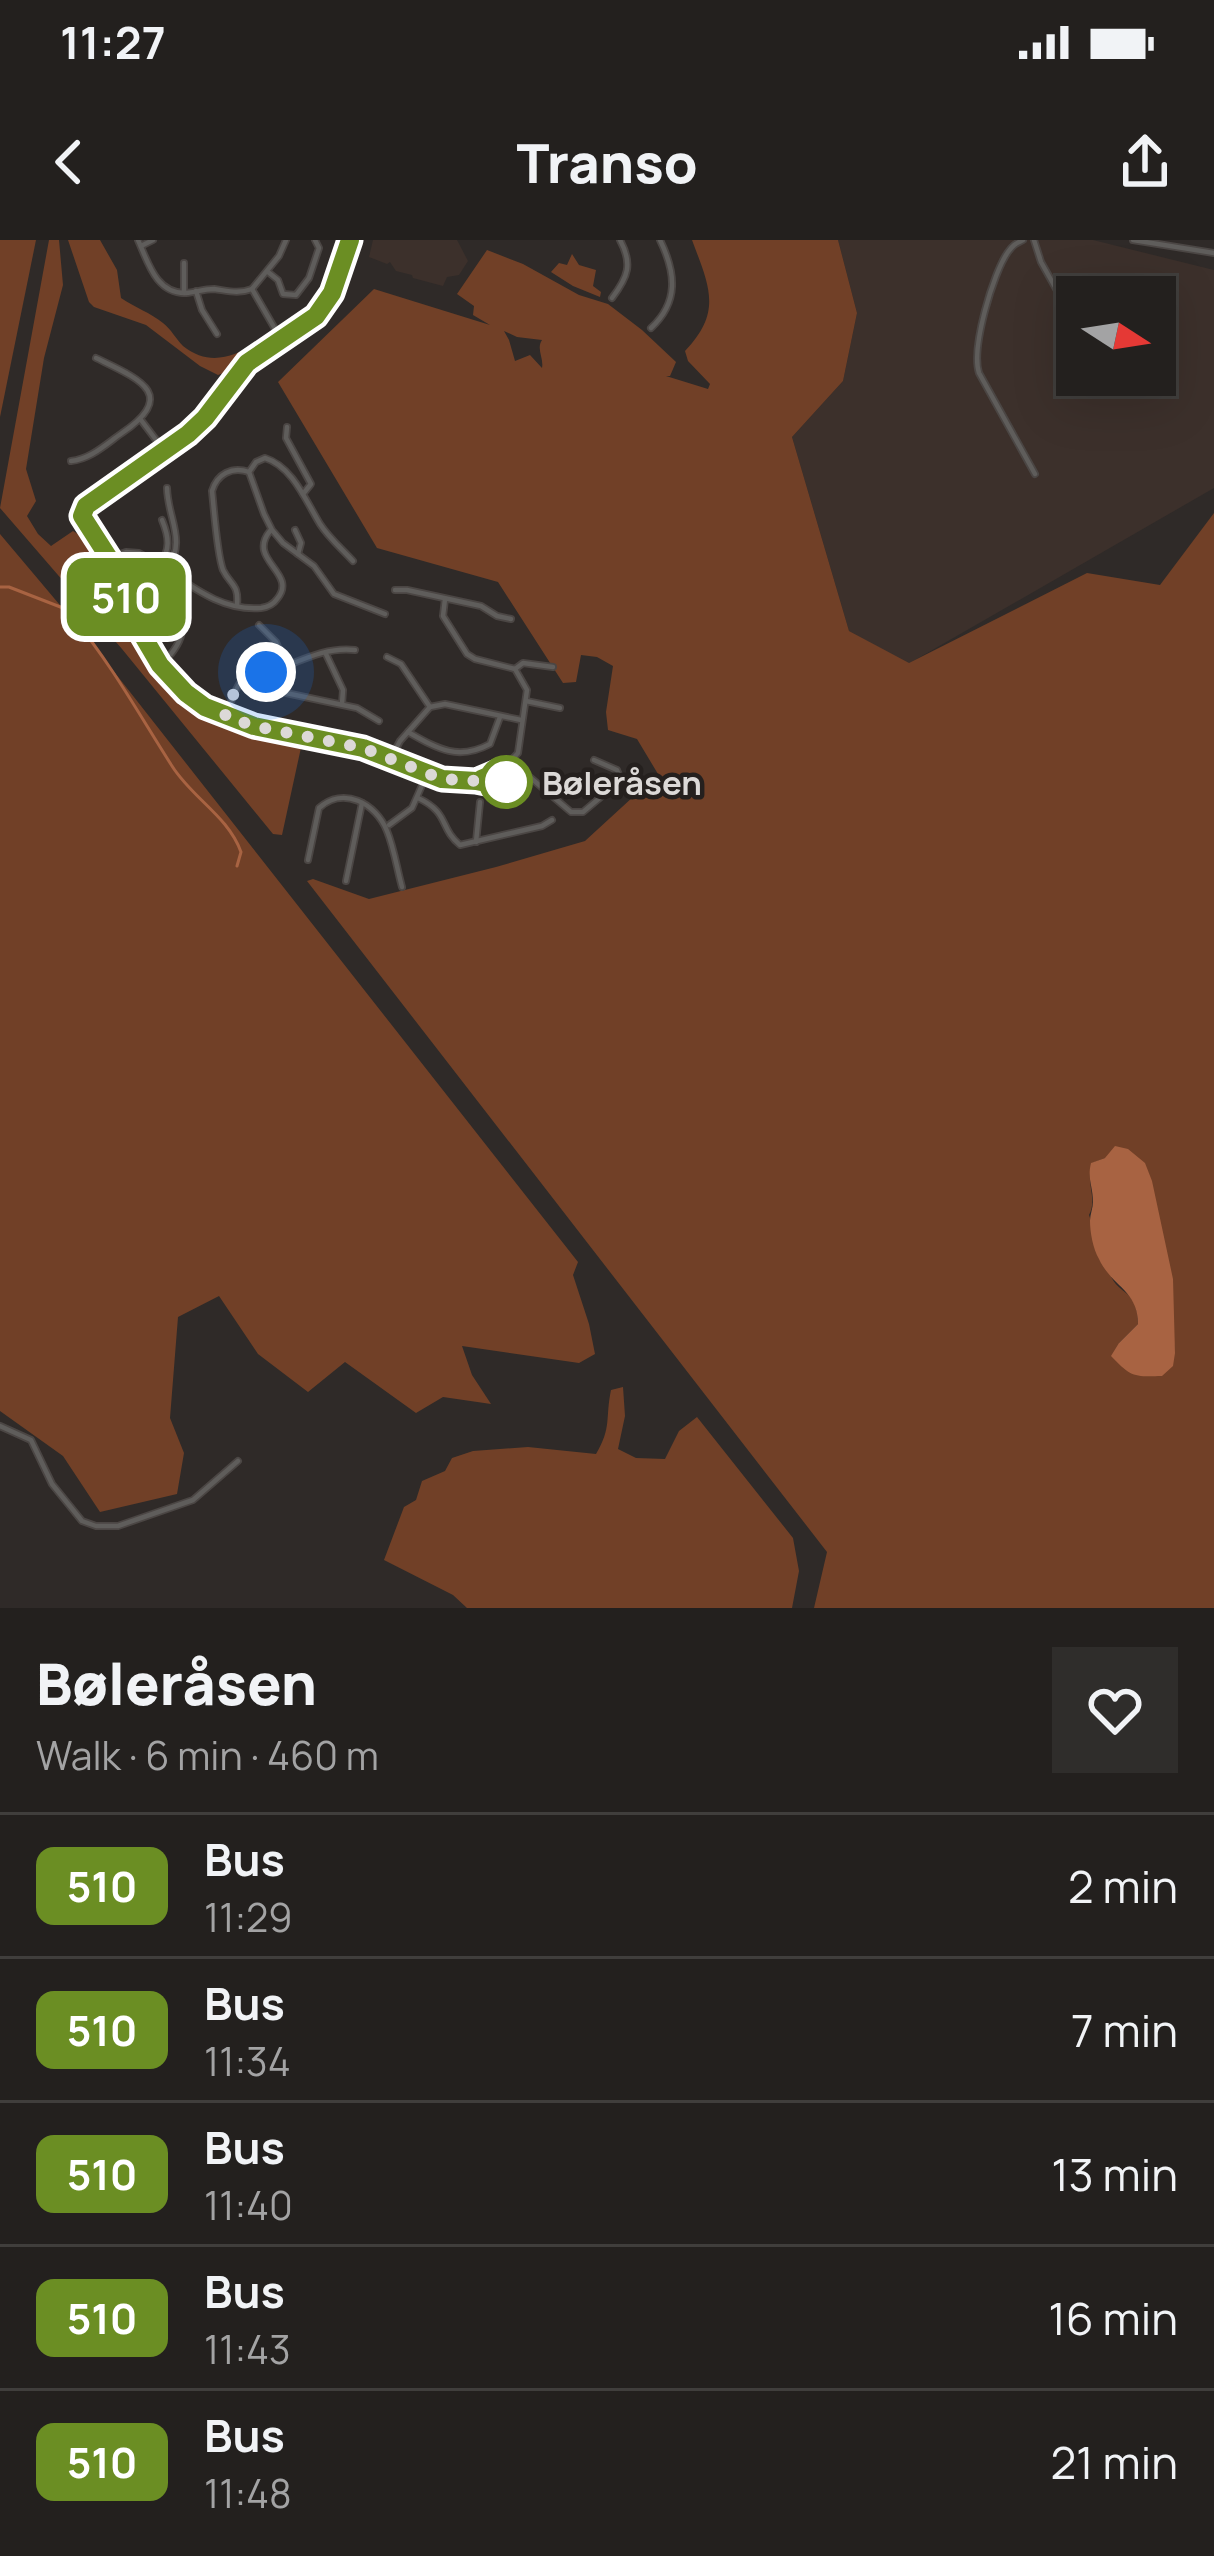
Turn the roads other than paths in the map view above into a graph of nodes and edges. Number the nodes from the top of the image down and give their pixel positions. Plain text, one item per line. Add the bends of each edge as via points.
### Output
1 (153, 240) edge
2 (286, 240) edge
3 (315, 240) edge
4 (350, 240) edge
5 (620, 240) edge
6 (660, 240) edge
7 (1023, 240) edge
8 (1034, 240) edge
9 (1133, 240) edge
10 (139, 243) edge
11 (1214, 253) edge
12 (184, 262) dead end
13 (268, 272) junction
14 (252, 289) junction
15 (1056, 289) edge
16 (196, 292) junction
17 (184, 293) junction
18 (612, 298) dead end
19 (651, 328) dead end
20 (217, 334) dead end
21 (282, 341) junction
22 (96, 358) dead end
23 (141, 420) junction
24 (287, 427) dead end
25 (164, 452) junction
26 (71, 461) dead end
27 (249, 472) junction
28 (1035, 474) dead end
29 (167, 488) dead end
30 (303, 494) junction
31 (162, 520) dead end
32 (272, 530) junction
33 (295, 530) dead end
34 (298, 554) junction
35 (109, 558) junction
36 (353, 561) dead end
37 (157, 563) junction
38 (166, 570) junction
39 (395, 590) dead end
40 (445, 599) junction
41 (237, 605) junction
42 (385, 614) dead end
43 (511, 619) dead end
44 (260, 625) dead end
45 (355, 650) dead end
46 (326, 653) junction
47 (171, 654) dead end
48 (388, 657) dead end
49 (286, 665) junction
50 (553, 667) dead end
51 (515, 668) junction
52 (276, 676) junction
53 (526, 701) junction
54 (342, 704) junction
55 (430, 706) junction
56 (560, 708) dead end
57 (225, 716) junction
58 (500, 717) junction
59 (521, 720) junction
60 (379, 721) dead end
61 (408, 732) junction
62 (391, 758) junction
63 (594, 760) dead end
64 (512, 762) junction
65 (502, 770) junction
66 (427, 774) junction
67 (476, 781) junction
68 (418, 798) junction
69 (480, 802) dead end
70 (362, 803) junction
71 (552, 820) dead end
72 (386, 826) junction
73 (476, 842) junction
74 (308, 860) dead end
75 (346, 881) dead end
76 (402, 887) dead end
77 (0, 1426) edge
78 (238, 1461) dead end

1 - 10 street
2 - 13 street
3 - 13 street via 319,248 296,295 284,294
4 - 21 street via 324,307
5 - 18 street via 629,270
6 - 19 street via 674,289
7 - 28 street via 1001,265 976,361
8 - 15 street
9 - 11 street
10 - 17 street via 164,286
12 - 17 street
13 - 14 street
14 - 16 street
14 - 21 street
16 - 17 street
16 - 20 street
21 - 25 street via 247,363 205,418
22 - 23 street via 146,387 150,406
23 - 25 street
23 - 26 street
24 - 30 street via 311,484
25 - 35 street via 86,506 83,518
27 - 30 street via 272,459
27 - 32 street
27 - 41 street via 223,474 212,490
29 - 38 street via 177,547
30 - 36 street
31 - 37 street via 168,544
32 - 34 street
32 - 41 street via 263,548 282,591 263,608
33 - 34 street
34 - 42 street via 334,594
35 - 37 street via 131,552
35 - 57 street via 160,665 194,700
37 - 38 street
37 - 47 street via 148,578 152,589 182,626
38 - 41 street
39 - 40 street
40 - 43 street
40 - 51 street via 443,616 466,654
44 - 49 street
45 - 46 street
46 - 49 street
46 - 54 street
48 - 55 street
49 - 52 street
50 - 51 street
51 - 53 street
52 - 54 street via 286,693
52 - 57 street via 247,675
53 - 56 street
53 - 59 street
54 - 60 street
55 - 58 street
55 - 61 street
57 - 62 street
58 - 59 street
58 - 61 street via 490,744 462,754
59 - 64 street
61 - 62 street
62 - 66 street
63 - 64 street via 621,780 577,813
64 - 65 street
65 - 67 street
65 - 67 street via 503,785
66 - 67 street
66 - 68 street
68 - 72 street
68 - 73 street via 436,808 454,841
69 - 73 street
70 - 72 street
70 - 74 street via 347,796 322,805
70 - 75 street
71 - 73 street
72 - 76 street
77 - 78 street via 32,1440 52,1484 82,1521 96,1526 187,1503

